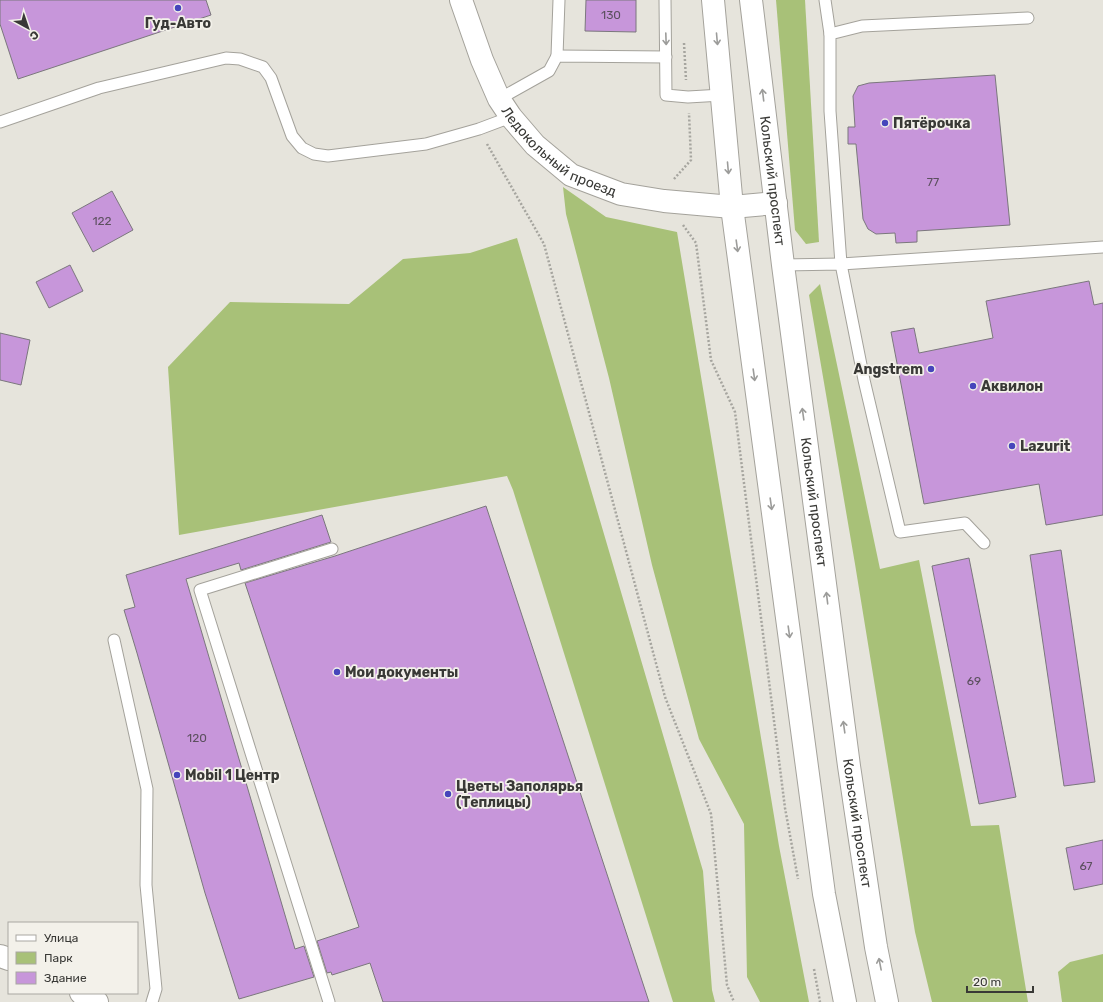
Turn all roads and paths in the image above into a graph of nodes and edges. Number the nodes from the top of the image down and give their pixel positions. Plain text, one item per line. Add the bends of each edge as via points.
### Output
1 (461, 0) edge
2 (559, 0) edge
3 (665, 0) edge
4 (713, 0) edge
5 (751, 0) edge
6 (825, 0) edge
7 (1028, 18) dead end
8 (830, 34) junction
9 (684, 36) dead end
10 (557, 56) junction
11 (666, 57) junction
12 (722, 95) junction
13 (688, 97) junction
14 (499, 99) junction
15 (511, 117) junction
16 (0, 122) edge
17 (479, 129) junction
18 (664, 201) junction
19 (776, 203) junction
20 (732, 207) junction
21 (677, 224) dead end
22 (1103, 247) edge
23 (841, 264) junction
24 (783, 265) junction
25 (984, 543) dead end
26 (332, 549) dead end
27 (114, 640) dead end
28 (799, 886) dead end
29 (813, 963) dead end
30 (83, 994) edge
31 (97, 1002) edge
32 (152, 1002) edge
33 (329, 1002) edge
34 (734, 1002) edge
35 (820, 1002) edge
36 (845, 1002) edge
37 (887, 1002) edge

1 - 14 main road, Ледокольный проезд
2 - 10 lane
3 -> 11 lane
4 -> 12 main road
19 -> 5 main road, Кольский проспект
6 - 8 lane
7 - 8 lane via 862,26
8 - 23 lane via 830,111
9 - 13 path
10 - 11 lane
10 - 14 lane via 549,71
11 - 13 lane via 666,95
12 - 13 lane
12 -> 20 main road
13 - 18 path via 692,160 668,185
14 - 15 main road, Ледокольный проезд
15 - 17 lane
15 - 18 main road, Ледокольный проезд via 535,145 571,174 621,194
16 - 17 lane via 99,88 233,58 263,67 271,78 292,136 302,148 314,154 328,156 426,144
17 - 34 path via 544,244 665,697 711,814 727,985
18 - 20 main road, Ледокольный проезд
19 - 20 main road, Ледокольный проезд
19 - 24 main road, Кольский проспект
20 -> 36 main road via 823,886
21 - 28 path via 683,226 696,243 711,360 735,412 785,808
22 - 23 lane
23 - 24 lane
23 - 25 lane via 864,380 900,532 965,523
37 -> 24 main road, Кольский проспект via 876,947 849,766
26 - 33 lane via 200,590
27 - 32 lane via 147,789 146,885 156,990
29 - 35 path
30 - 31 main road

